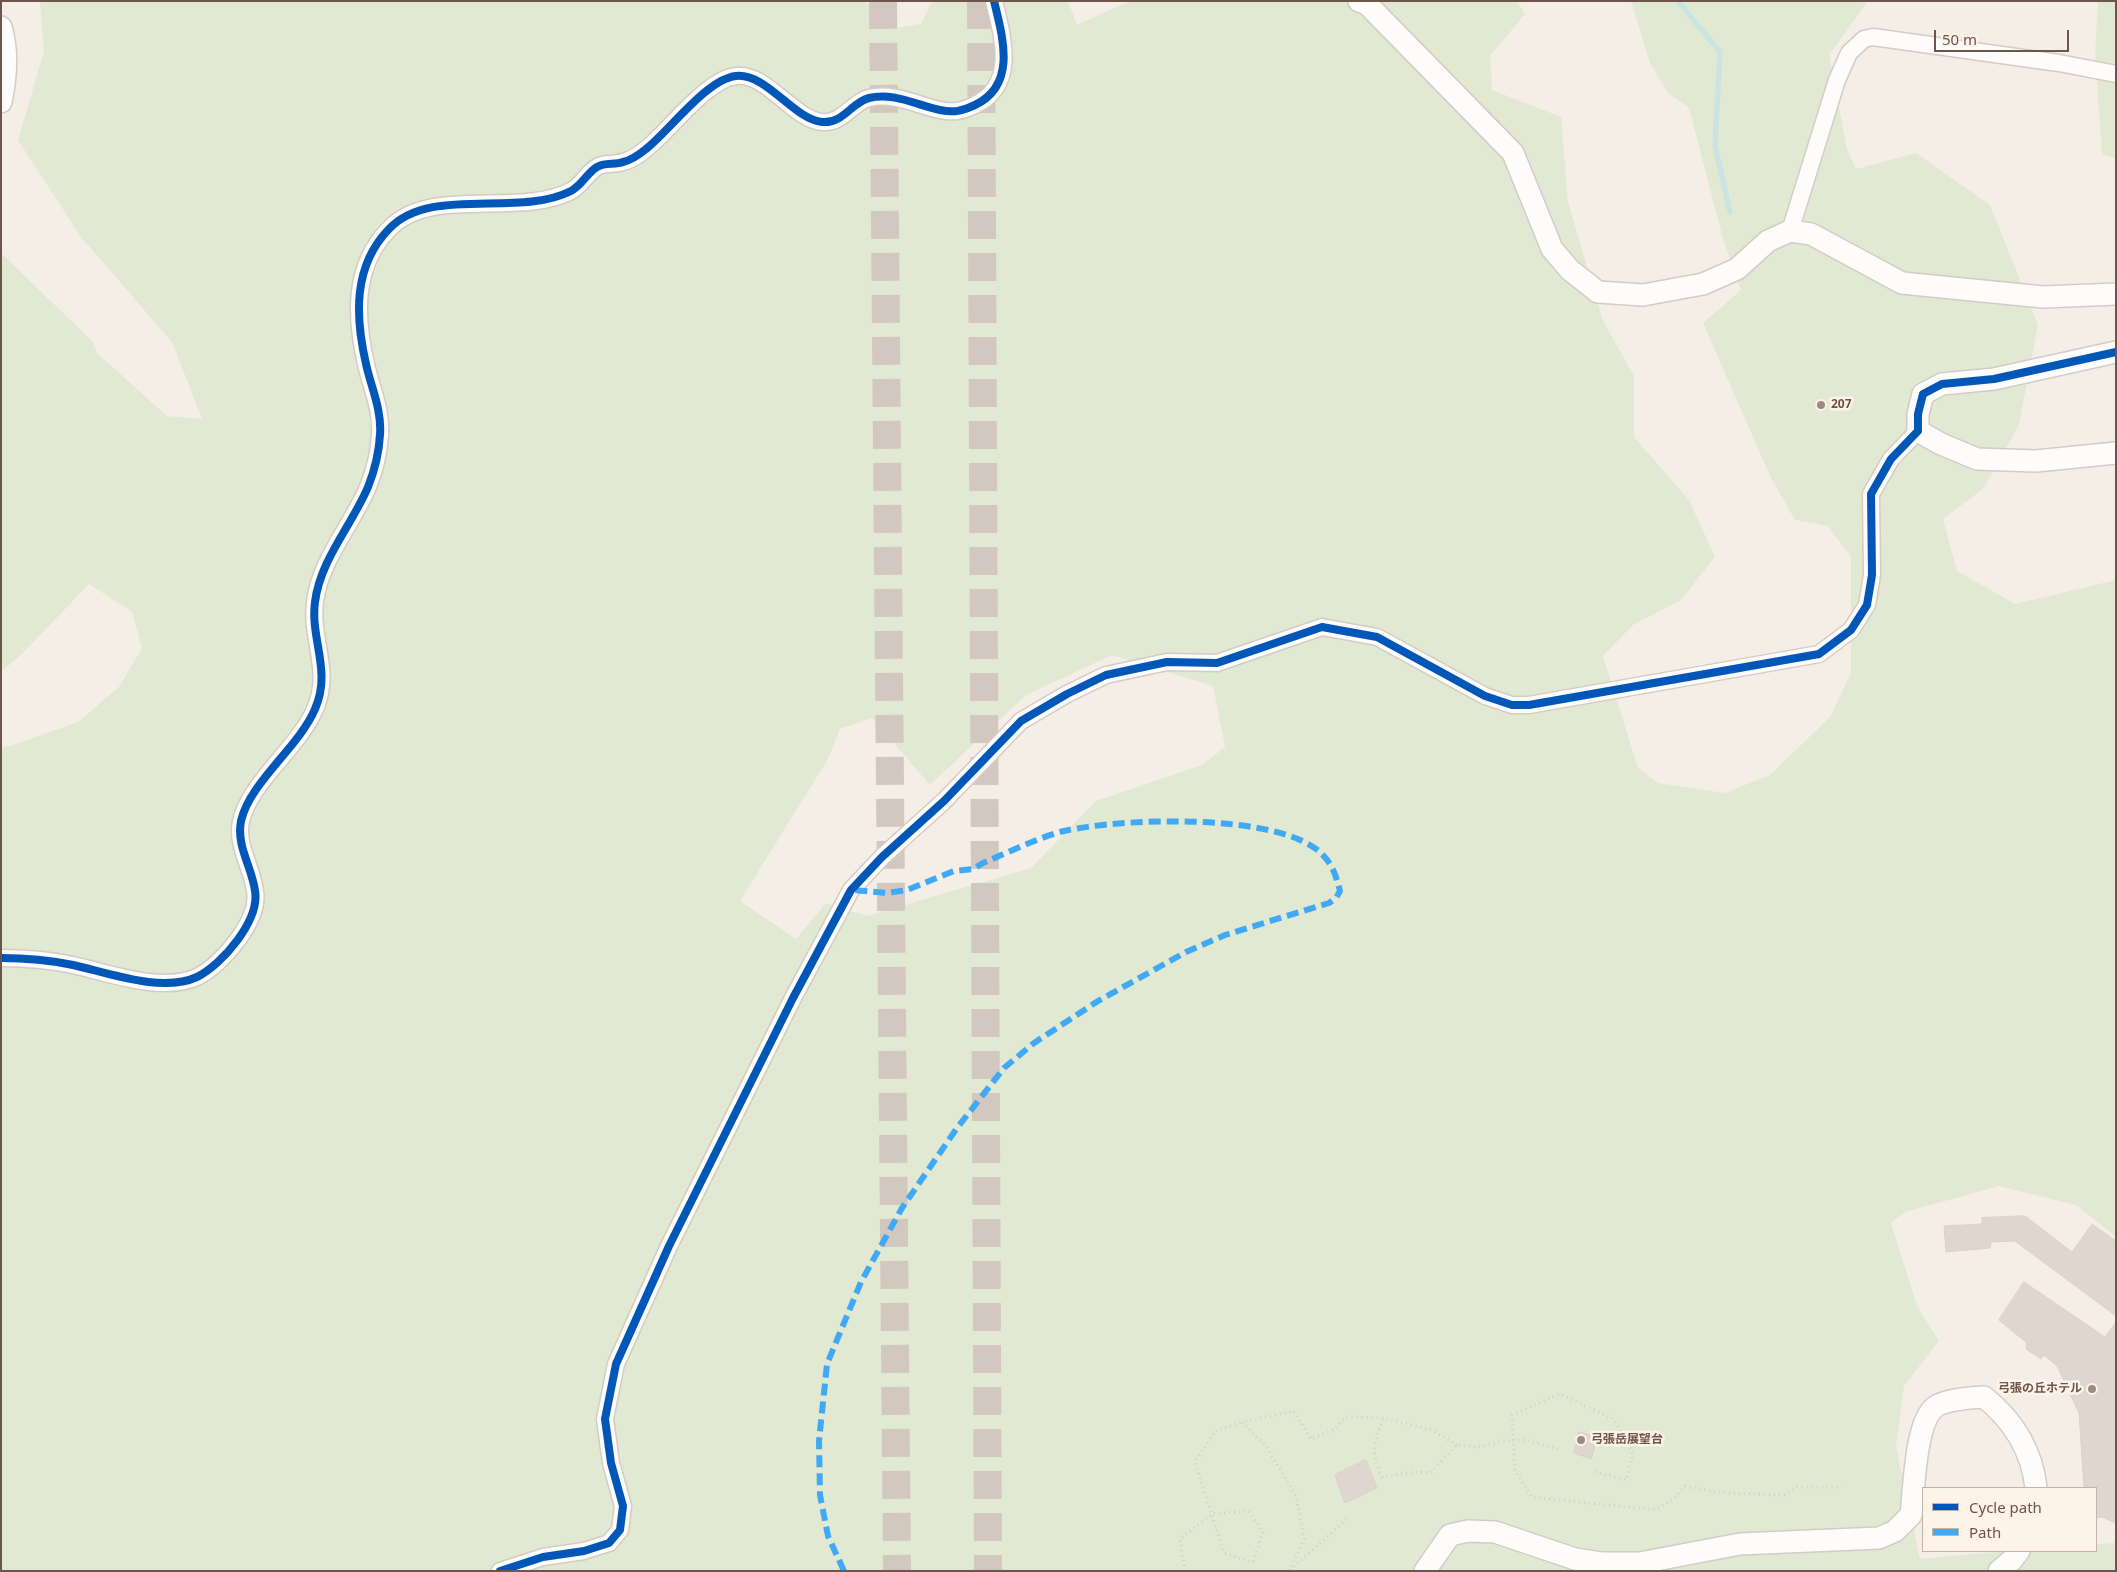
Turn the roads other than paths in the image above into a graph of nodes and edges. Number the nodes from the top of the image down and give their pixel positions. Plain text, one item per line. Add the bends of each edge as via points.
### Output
1 (994, 1) edge
2 (1359, 1) edge
3 (1, 26) edge
4 (2116, 74) edge
5 (1, 102) edge
6 (1790, 231) junction
7 (2116, 294) edge
8 (2116, 352) edge
9 (1918, 432) junction
10 (2116, 452) edge
11 (1, 958) edge
12 (2036, 1487) edge
13 (2018, 1552) edge
14 (500, 1571) edge
15 (1425, 1571) edge
16 (1998, 1571) edge

1 - 11 street via 1004,44 1002,79 988,99 959,112 899,98 867,98 841,118 822,122 743,75 723,78 648,148 627,162 599,165 575,189 554,198 520,204 456,204 422,210 396,221 376,242 363,267 357,313 366,364 378,404 380,434 369,485 325,567 315,600 315,623 323,668 318,703 308,724 253,796 242,818 240,838 257,896 250,920 223,957 197,976 168,983 116,976 74,965
2 - 6 street via 1367,4 1514,153 1552,249 1570,270 1598,292 1644,295 1703,284 1737,269 1768,241
3 - 5 street via 5,82
4 - 6 street via 1873,37 1864,39 1849,53 1837,80
6 - 7 street via 1812,234 1902,283 2043,297
8 - 9 street via 1994,379 1942,384 1923,394
9 - 10 street via 1977,459 2036,461
9 - 14 street via 1891,459 1871,494 1872,575 1867,605 1851,630 1819,654 1529,705 1512,705 1485,696 1377,636 1322,628 1217,663 1167,662 1106,676 1021,721 944,802 882,857 851,890 673,1238 616,1364 605,1420 611,1463 623,1506 620,1530 610,1543 584,1551 543,1557
12 - 15 street via 2026,1444 2002,1412 1984,1397 1963,1398 1935,1407 1923,1425 1918,1445 1912,1516 1895,1531 1879,1538 1740,1544 1640,1563 1601,1563 1575,1559 1495,1532 1468,1531 1450,1535
13 - 16 street

